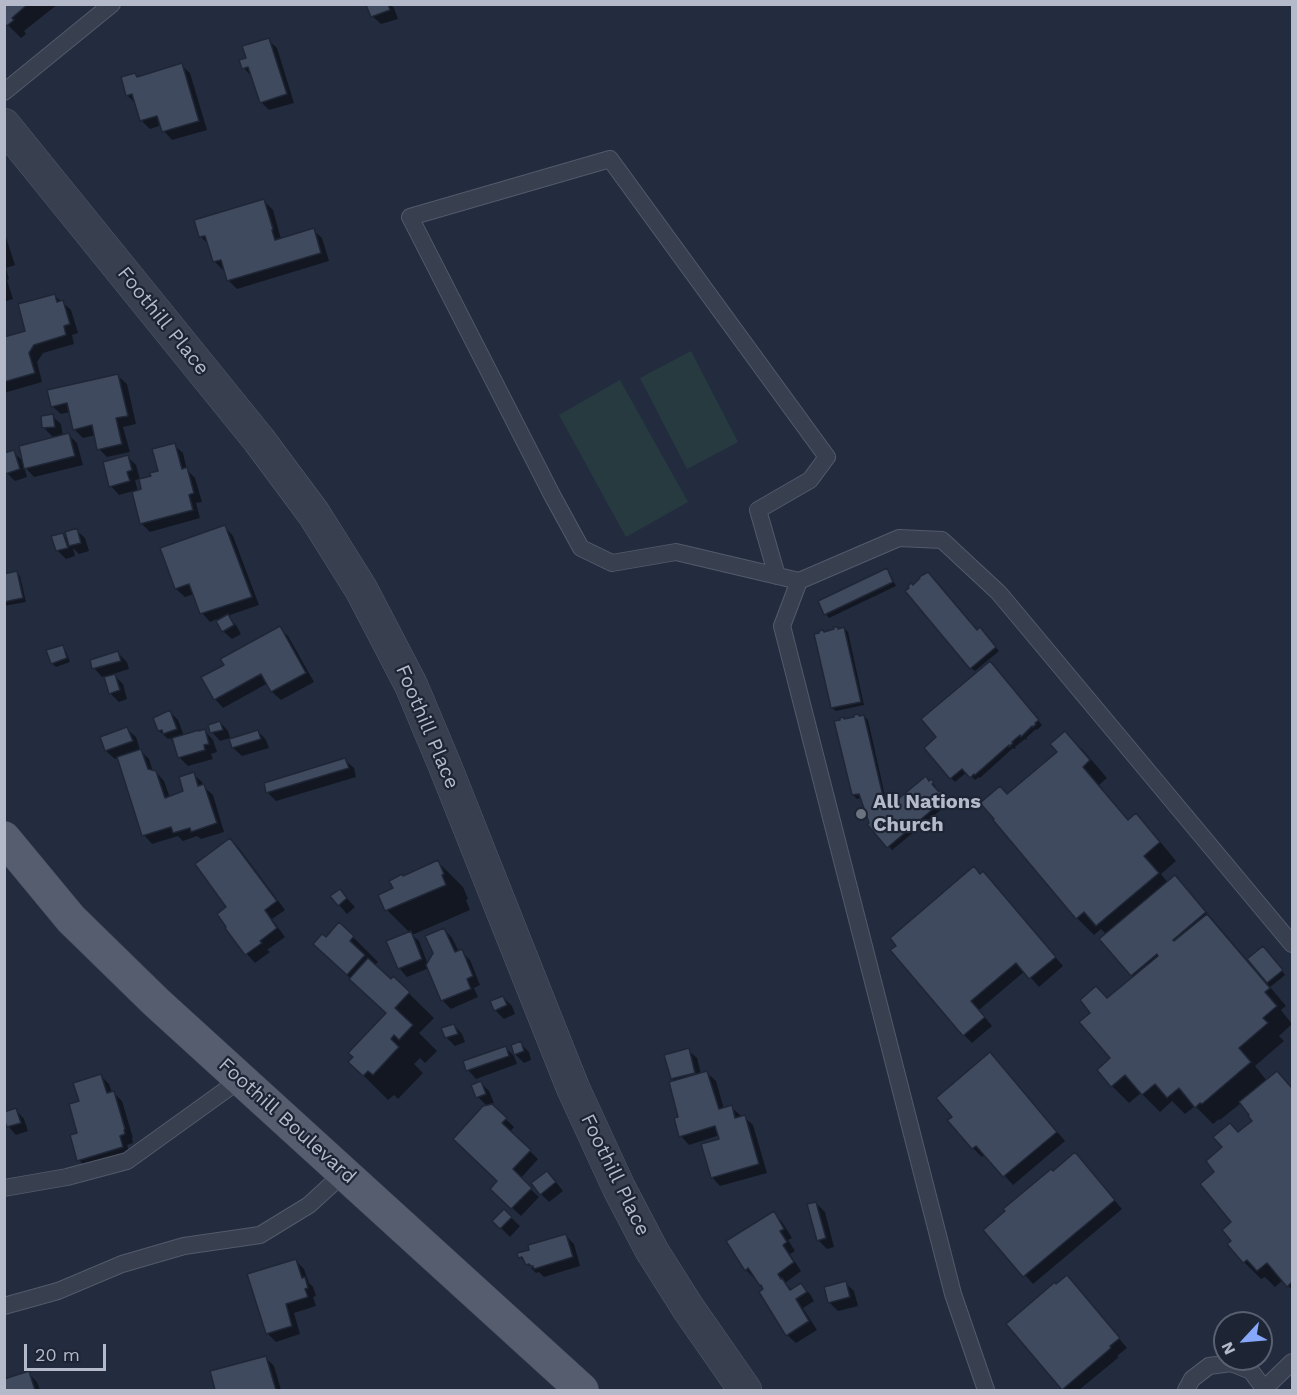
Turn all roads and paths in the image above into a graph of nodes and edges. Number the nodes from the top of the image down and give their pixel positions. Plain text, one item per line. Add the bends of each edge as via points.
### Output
1 (112, 4) edge
2 (4, 92) edge
3 (4, 124) edge
4 (777, 576) junction
5 (799, 581) junction
6 (4, 838) edge
7 (1293, 944) edge
8 (241, 1079) junction
9 (344, 1173) junction
10 (4, 1188) edge
11 (4, 1306) edge
12 (1293, 1362) edge
13 (1265, 1389) edge
14 (582, 1390) edge
15 (746, 1390) edge
16 (986, 1390) edge
17 (1186, 1390) edge

1 - 2 lane
3 - 15 street, Foothill Place via 259,440 314,514 361,589 411,685 573,1088 619,1188 652,1251
4 - 4 lane via 676,552 612,563 581,548 411,218 610,159 827,457 810,480 758,510
4 - 5 lane
5 - 7 lane via 899,538 942,540 999,593
5 - 16 lane via 782,626 953,1294
6 - 8 main road, Foothill Boulevard via 71,919
8 - 9 main road, Foothill Boulevard
8 - 10 lane via 127,1161
9 - 11 lane via 309,1205 260,1235 184,1246
9 - 14 main road, Foothill Boulevard
12 - 13 lane
13 - 17 lane via 1251,1371 1231,1364 1209,1366 1192,1379

